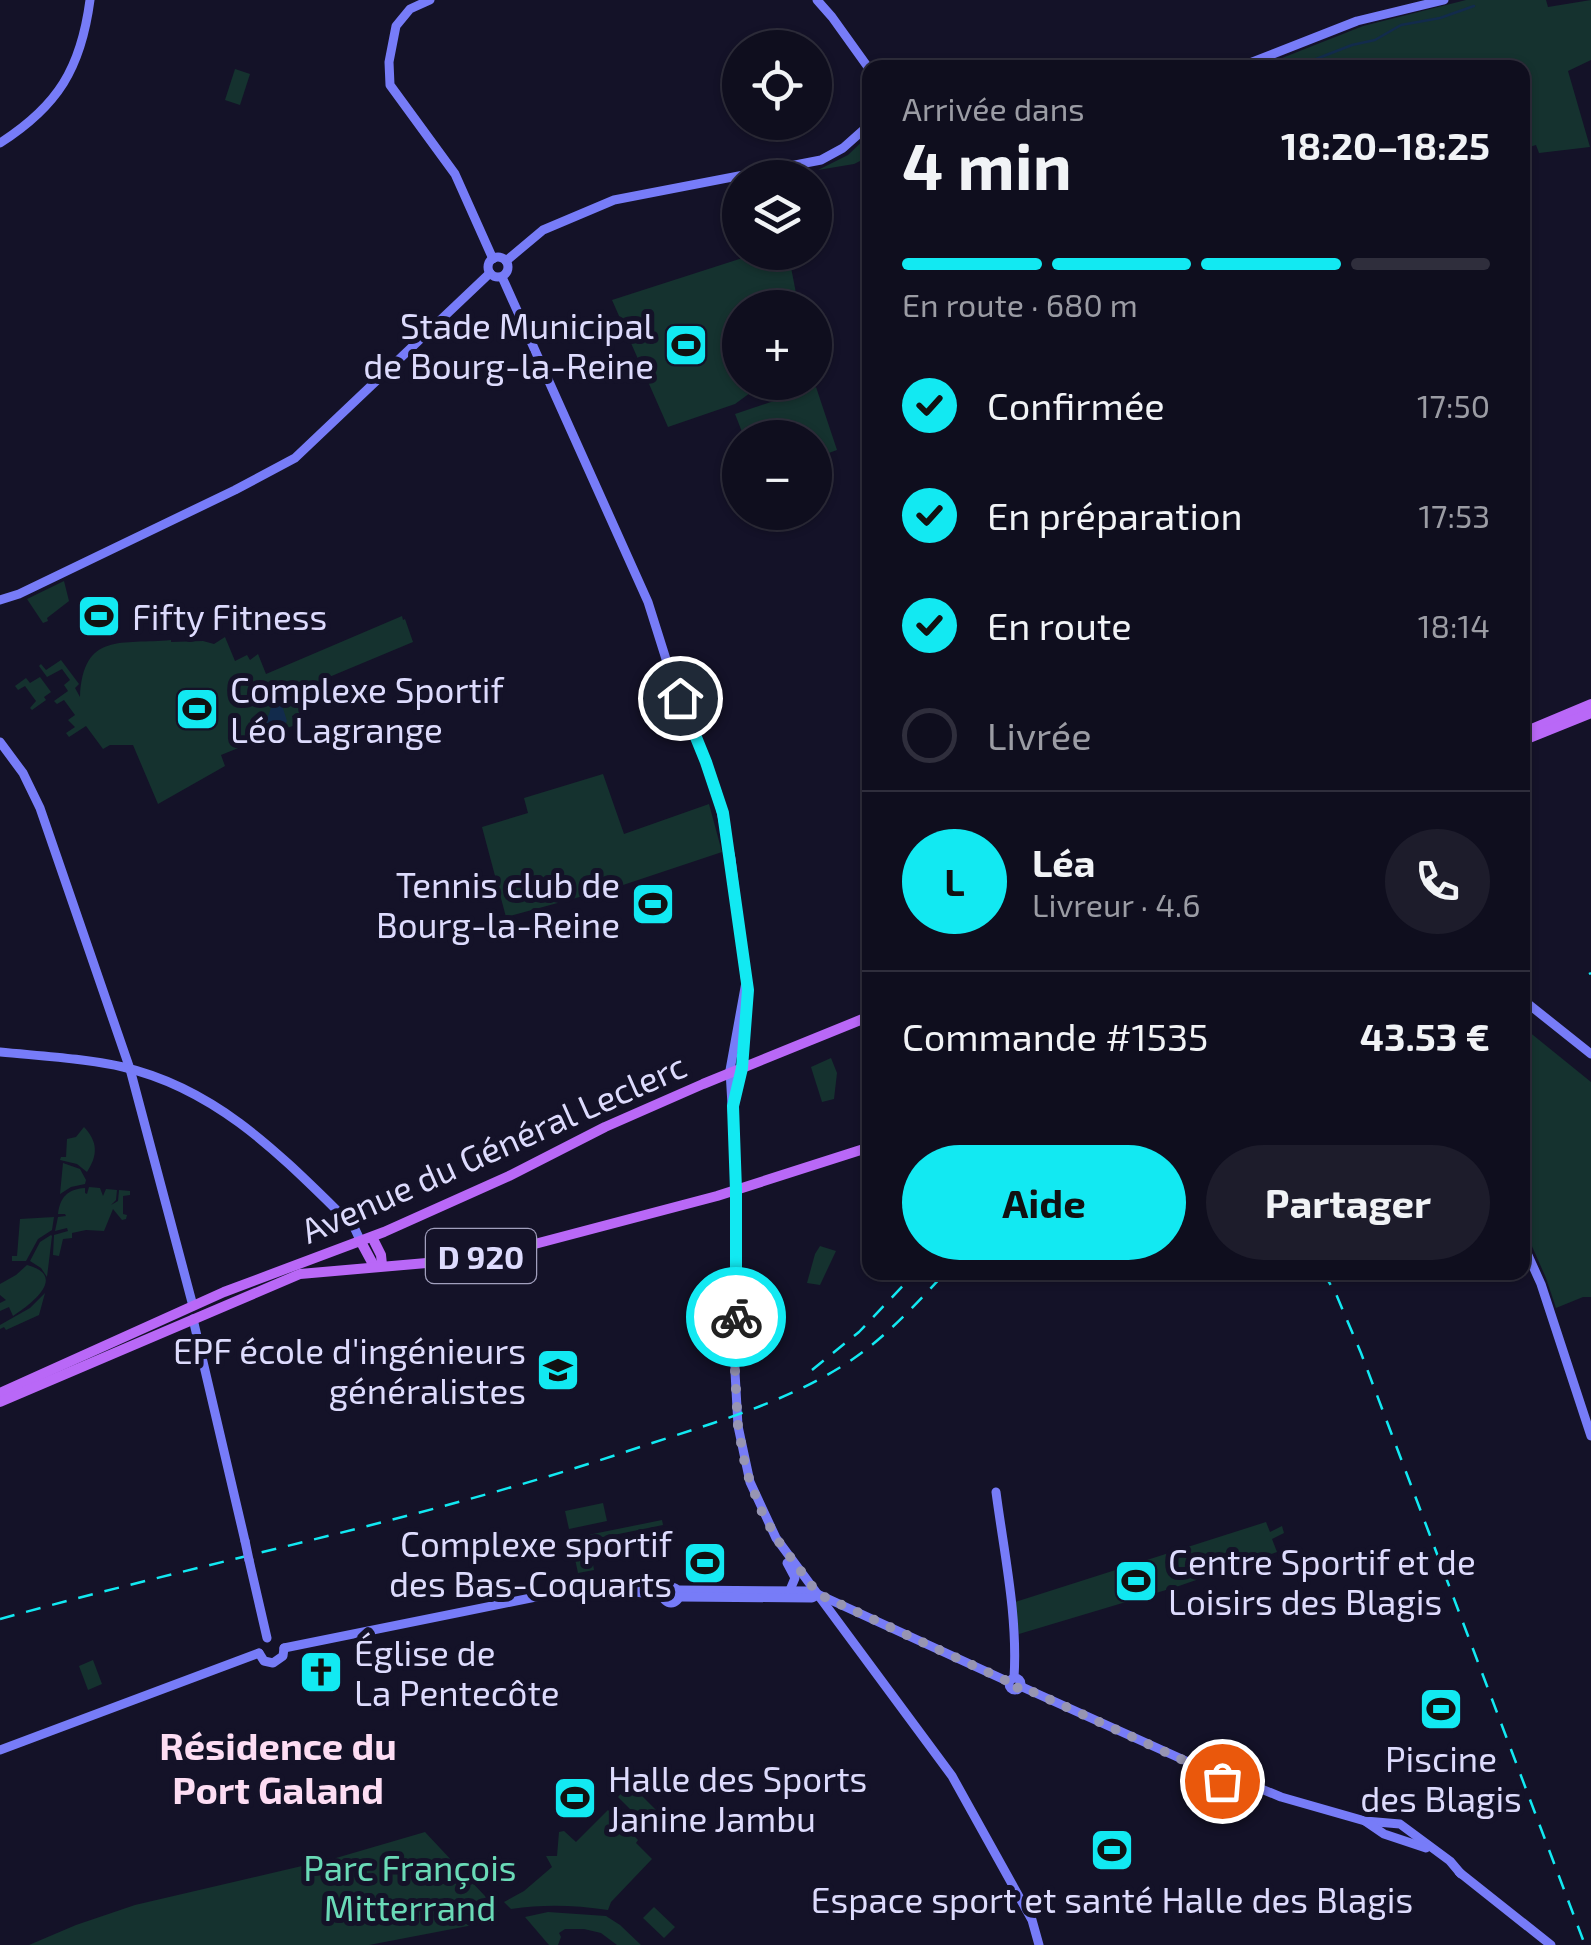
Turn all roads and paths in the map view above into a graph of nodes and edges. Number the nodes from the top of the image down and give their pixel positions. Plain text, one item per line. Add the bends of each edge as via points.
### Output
1 (90, 0) edge
2 (430, 0) edge
3 (817, 0) edge
4 (1444, 0) edge
5 (863, 60) edge
6 (1259, 60) edge
7 (862, 131) edge
8 (0, 142) edge
9 (494, 259) junction
10 (506, 261) junction
11 (490, 272) junction
12 (502, 276) junction
13 (0, 600) edge
14 (1591, 704) edge
15 (1591, 713) edge
16 (1530, 729) edge
17 (1530, 738) edge
18 (0, 742) edge
19 (746, 982) junction
20 (1530, 1005) edge
21 (862, 1019) edge
22 (0, 1052) edge
23 (1591, 1054) edge
24 (742, 1068) junction
25 (130, 1069) junction
26 (730, 1074) junction
27 (733, 1106) junction
28 (862, 1150) edge
29 (736, 1190) junction
30 (366, 1239) junction
31 (1530, 1259) edge
32 (378, 1266) junction
33 (193, 1306) junction
34 (193, 1319) junction
35 (0, 1393) edge
36 (0, 1402) edge
37 (1591, 1434) edge
38 (996, 1492) dead end
39 (782, 1546) junction
40 (790, 1590) junction
41 (679, 1593) junction
42 (818, 1594) junction
43 (858, 1614) junction
44 (842, 1628) junction
45 (268, 1638) junction
46 (284, 1648) junction
47 (259, 1653) junction
48 (1014, 1682) junction
49 (0, 1750) edge
50 (1364, 1822) junction
51 (1406, 1833) junction
52 (1039, 1945) edge
53 (1551, 1945) edge

1 - 8 main road via 82,46 64,83 32,121
2 - 9 main road via 396,26 390,85 456,174
3 - 5 main road
4 - 6 main road via 1357,21
7 - 10 main road via 820,160 608,202 543,230
9 - 10 main road
9 - 11 main road
10 - 12 main road
11 - 12 main road
11 - 13 main road via 295,458
12 - 19 main road via 648,602 718,792
14 - 16 main road
15 - 17 main road
18 - 25 main road via 40,808
19 - 24 main road
19 - 26 main road
20 - 23 main road
21 - 24 main road, Avenue du Général Leclerc / D 920
22 - 25 main road
24 - 26 main road, Avenue du Général Leclerc / D 920
24 - 27 main road
25 - 30 main road via 186,1090 250,1129
25 - 33 main road
26 - 27 main road
26 - 30 main road, Avenue du Général Leclerc / D 920
27 - 29 main road
28 - 29 main road, D 920
29 - 32 main road, D 920 via 498,1253
29 - 39 main road via 739,1437 753,1492
30 - 32 main road
30 - 33 main road, Avenue du Général Leclerc / D 920
31 - 37 main road
32 - 34 main road, Avenue du Général Leclerc / D 920 via 300,1274
33 - 34 main road
33 - 35 main road, D 920
34 - 36 main road, D 920
34 - 45 main road, bridge
38 - 48 main road
39 - 40 main road via 795,1578
39 - 42 main road
40 - 41 main road
40 - 42 main road
41 - 42 main road
41 - 46 main road via 670,1604 664,1592 583,1588
42 - 43 main road
42 - 44 main road
43 - 44 main road
43 - 48 main road
44 - 52 main road via 952,1776 1032,1920
45 - 46 main road
45 - 47 main road
46 - 47 main road via 273,1663
47 - 49 main road
48 - 50 main road via 1194,1765 1215,1772 1224,1766 1230,1776 1281,1797
50 - 51 main road
50 - 51 main road via 1384,1834
51 - 53 main road

